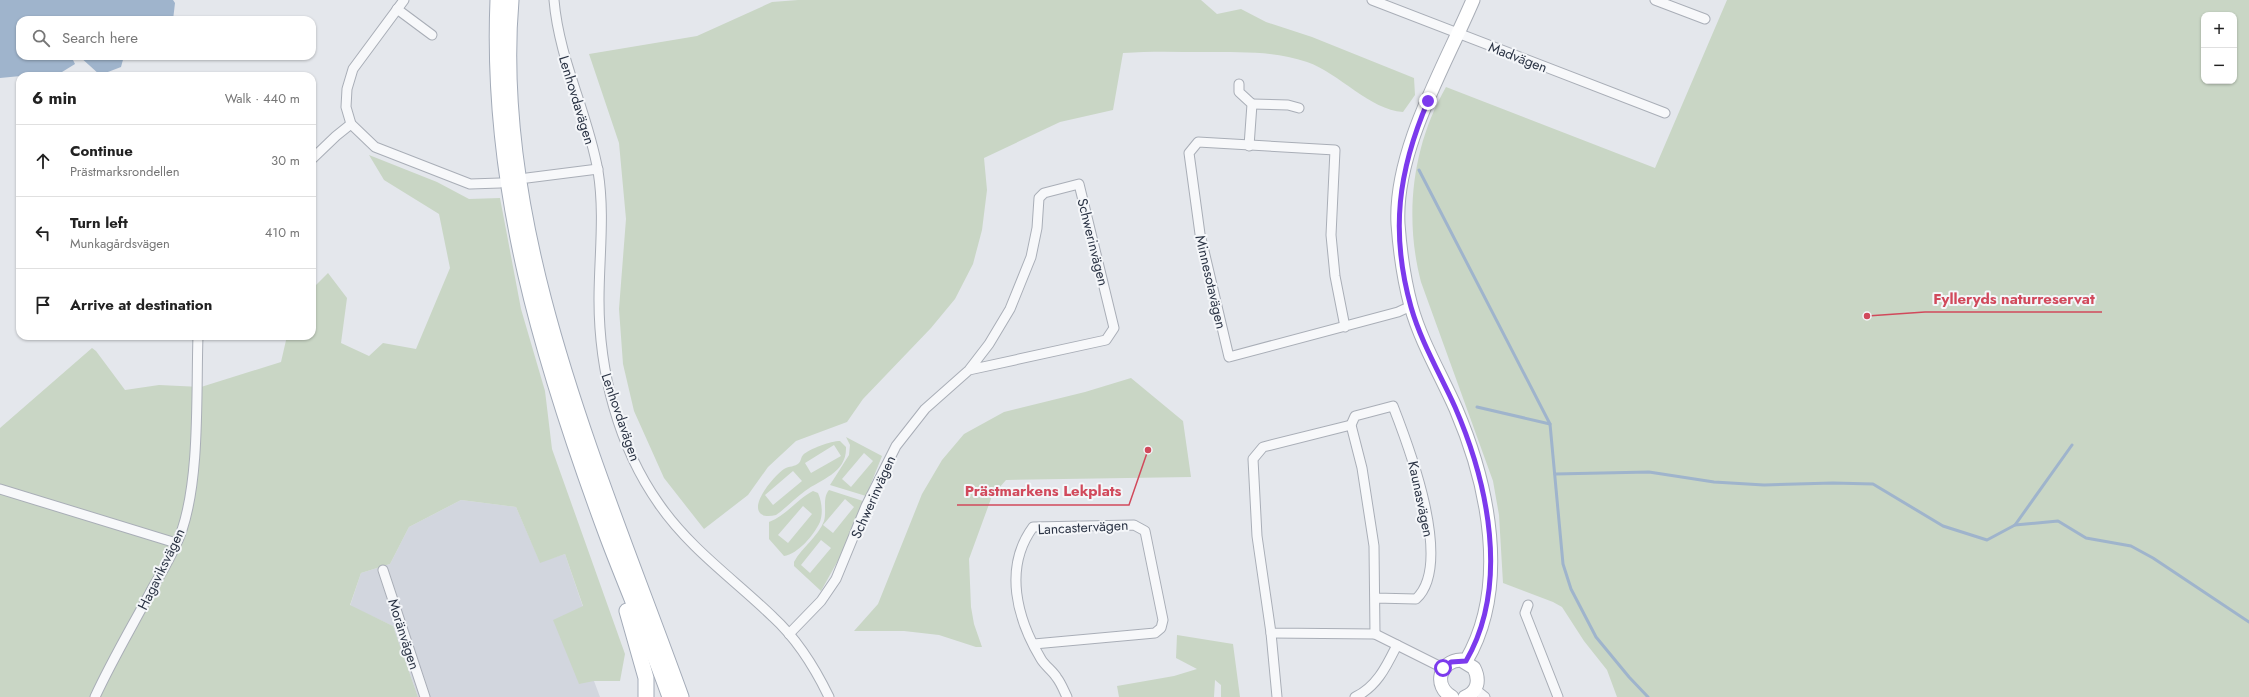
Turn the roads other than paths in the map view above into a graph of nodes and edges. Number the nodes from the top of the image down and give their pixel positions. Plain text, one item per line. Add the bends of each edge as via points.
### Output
1 (404, 0) edge
2 (498, 0) edge
3 (511, 0) edge
4 (554, 0) edge
5 (1372, 0) edge
6 (1473, 0) edge
7 (1655, 0) edge
8 (397, 9) junction
9 (1704, 19) dead end
10 (1459, 34) junction
11 (432, 35) dead end
12 (1239, 84) dead end
13 (1252, 104) junction
14 (1299, 108) dead end
15 (1665, 113) dead end
16 (351, 124) junction
17 (1249, 146) junction
18 (316, 155) edge
19 (598, 169) junction
20 (527, 178) dead end
21 (500, 183) dead end
22 (1411, 306) junction
23 (1345, 326) junction
24 (198, 340) edge
25 (969, 370) junction
26 (1350, 425) junction
27 (0, 489) edge
28 (608, 536) junction
29 (176, 543) junction
30 (384, 570) dead end
31 (1375, 598) junction
32 (1528, 605) dead end
33 (789, 634) junction
34 (1271, 634) junction
35 (1375, 634) junction
36 (1034, 644) junction
37 (1397, 645) junction
38 (1466, 661) junction
39 (1443, 668) junction
40 (1475, 694) edge
41 (1445, 695) edge
42 (95, 697) edge
43 (425, 697) edge
44 (646, 697) edge
45 (670, 697) edge
46 (681, 697) edge
47 (829, 697) edge
48 (1067, 697) edge
49 (1277, 697) edge
50 (1355, 697) edge
51 (1558, 697) edge

1 - 8 street
2 - 28 main road via 498,104 513,221 545,349
3 - 46 main road via 509,65 513,131 520,183 539,278 562,361 593,455
4 - 19 street, Lenhovdavägen via 563,52
5 - 10 street, Madvägen
6 - 10 street
7 - 9 street
8 - 11 street
8 - 16 street via 353,69 347,89 346,107
10 - 15 street, Madvägen
10 - 22 street via 1417,128 1401,189 1398,222
12 - 13 street via 1239,92
13 - 14 street
13 - 17 street
16 - 18 street
16 - 21 street via 375,148 470,184
17 - 23 street, Minnesotavägen via 1335,150 1331,235 1335,276
17 - 23 street, Minnesotavägen via 1198,142 1189,153 1200,234 1229,356
19 - 20 street
19 - 33 street, Lenhovdavägen via 602,207 599,298 601,350 611,396 630,451 644,482 690,543
22 - 23 street, Minnesotavägen
22 - 38 street via 1474,456 1488,513 1490,571 1486,602 1481,625
24 - 29 street, Hagaviksvägen via 191,482 185,517
25 - 25 street, Schwerinvägen via 1106,340 1111,335 1114,328 1079,184 1044,193 1039,198 1034,243 1026,272 999,327
25 - 33 street, Schwerinvägen via 925,409 900,441 869,500 836,578 821,601
26 - 31 street via 1362,468 1369,510 1374,546
26 - 31 street, Kaunasvägen via 1355,416 1394,406 1418,475 1429,525 1430,563 1422,593 1416,599
26 - 34 street, Kaunasvägen via 1263,447 1253,459 1257,536
27 - 29 street
28 - 44 main road via 641,656 646,678
28 - 45 main road
29 - 42 street, Hagaviksvägen
30 - 43 street, Moränvägen
31 - 35 street
32 - 51 street via 1525,613
33 - 47 street, Lenhovdavägen via 814,668
34 - 35 street
34 - 49 street, Kaunasvägen
35 - 37 street
36 - 36 street, Lancastervägen via 1022,622 1016,585 1017,562 1024,539 1033,527 1134,525 1145,531 1164,620 1161,628 1155,633
36 - 48 street, Lancastervägen via 1041,660 1057,678
37 - 39 street
37 - 50 street via 1382,674
38 - 39 street via 1451,662
38 - 40 street via 1477,673
39 - 41 street via 1440,680

